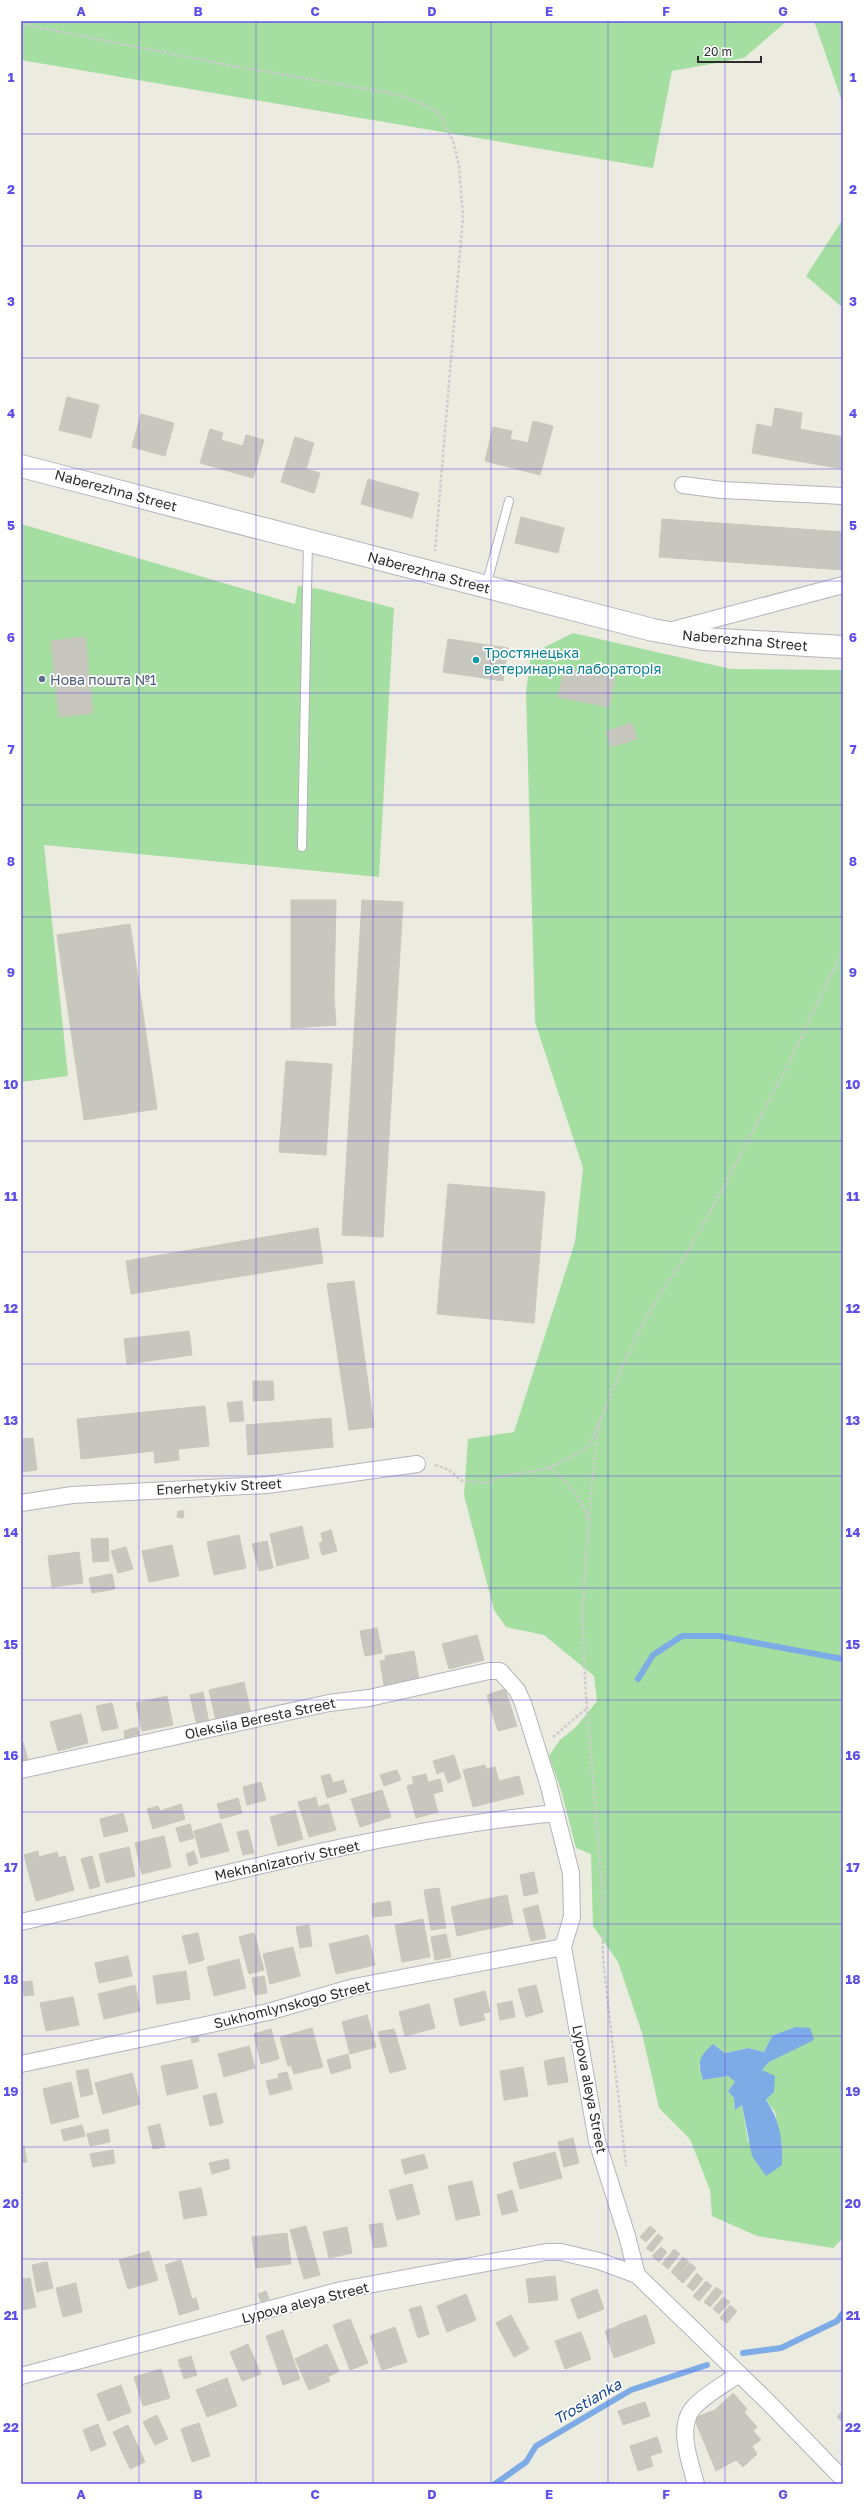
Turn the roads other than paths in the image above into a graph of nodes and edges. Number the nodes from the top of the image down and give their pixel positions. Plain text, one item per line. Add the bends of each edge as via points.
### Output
1 (21, 466) edge
2 (683, 485) dead end
3 (843, 496) edge
4 (509, 501) dead end
5 (308, 540) junction
6 (843, 585) edge
7 (486, 587) junction
8 (665, 632) junction
9 (843, 647) edge
10 (302, 847) dead end
11 (417, 1464) road end
12 (21, 1503) edge
13 (21, 1770) edge
14 (556, 1813) junction
15 (21, 1922) edge
16 (563, 1947) junction
17 (21, 2064) edge
18 (637, 2276) junction
19 (739, 2374) junction
20 (21, 2376) edge
21 (843, 2479) edge
22 (696, 2484) edge

1 - 5 main road, Naberezhna Street
2 - 3 street via 722,490
4 - 7 lane
5 - 7 main road, Naberezhna Street
5 - 10 lane
6 - 8 street
7 - 8 main road, Naberezhna Street
8 - 9 main road, Naberezhna Street via 703,639 758,644
11 - 12 street, Enerhetykiv Street via 267,1485 72,1495
13 - 14 street, Oleksiia Beresta Street via 329,1703 369,1698 489,1671 500,1671 517,1690 523,1703
14 - 15 street, Mekhanizatoriv Street via 424,1832 238,1869
14 - 16 street via 571,1873 572,1892 572,1917
16 - 17 street, Sukhomlynskogo Street via 354,1987 268,2012
16 - 18 street, Lypova aleya Street via 597,2141
18 - 19 street, Lypova aleya Street
18 - 20 street, Lypova aleya Street via 599,2261 561,2252 546,2252 341,2290
19 - 21 street, Lypova aleya Street
19 - 22 street via 694,2407 685,2421 686,2440

